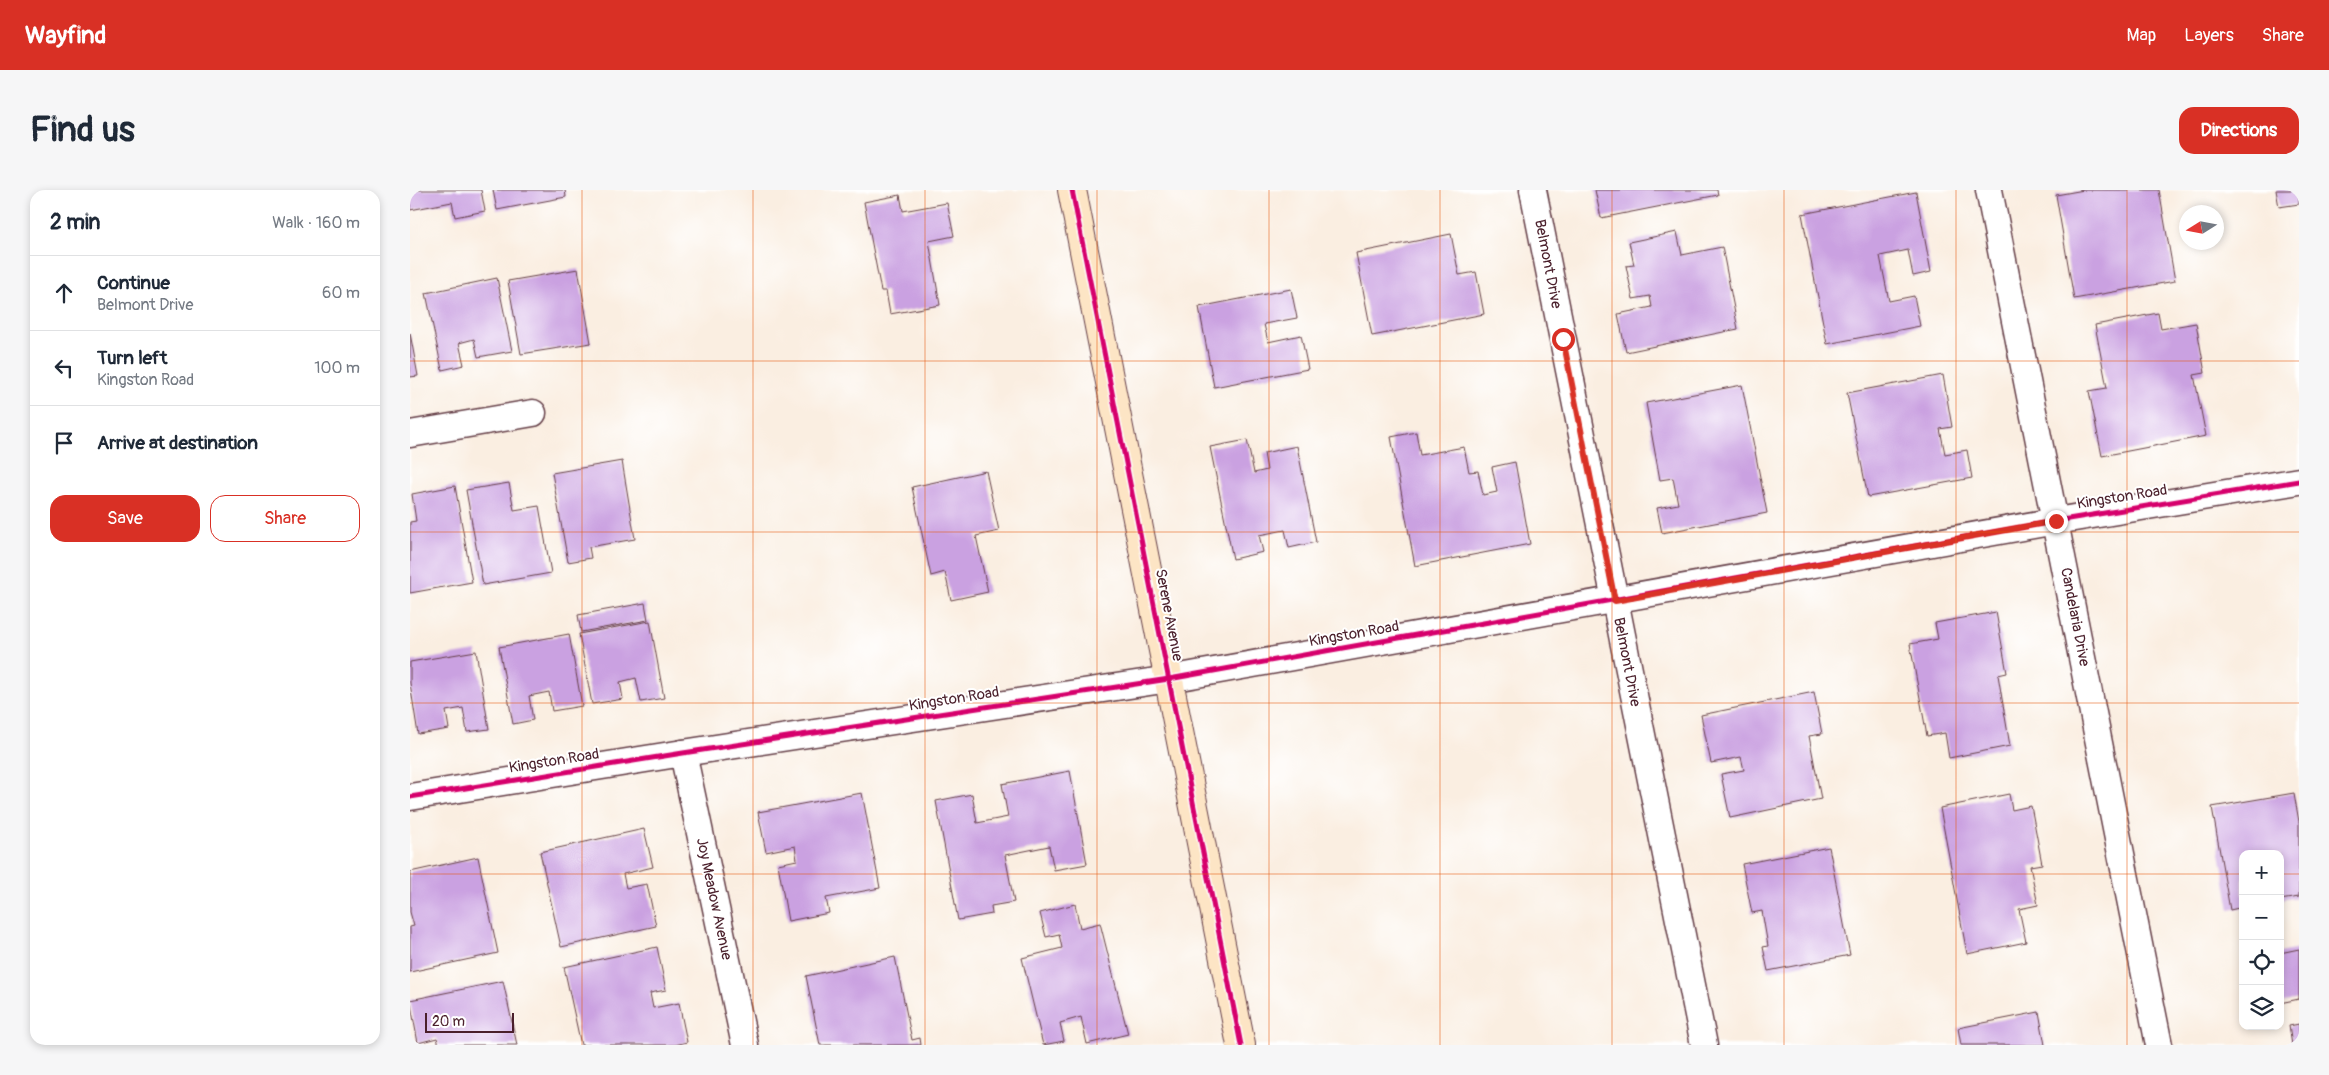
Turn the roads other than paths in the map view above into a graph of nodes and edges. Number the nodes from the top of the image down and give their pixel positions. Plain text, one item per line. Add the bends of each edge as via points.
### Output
1 (1072, 190) edge
2 (1533, 190) edge
3 (1989, 190) edge
4 (534, 413) dead end
5 (410, 434) edge
6 (2299, 480) edge
7 (2056, 521) junction
8 (1615, 601) junction
9 (1169, 679) junction
10 (684, 753) junction
11 (410, 797) edge
12 (745, 1045) edge
13 (1241, 1045) edge
14 (1704, 1045) edge
15 (2159, 1045) edge

1 - 9 street, Serene Avenue
2 - 8 street, Belmont Drive
3 - 7 street, Candelaria Drive
4 - 5 street
6 - 7 street, Kingston Road
7 - 8 street, Kingston Road
7 - 15 street, Candelaria Drive
8 - 9 street, Kingston Road
8 - 14 street, Belmont Drive
9 - 10 street, Kingston Road
9 - 13 street, Serene Avenue
10 - 11 street, Kingston Road
10 - 12 street, Joy Meadow Avenue

